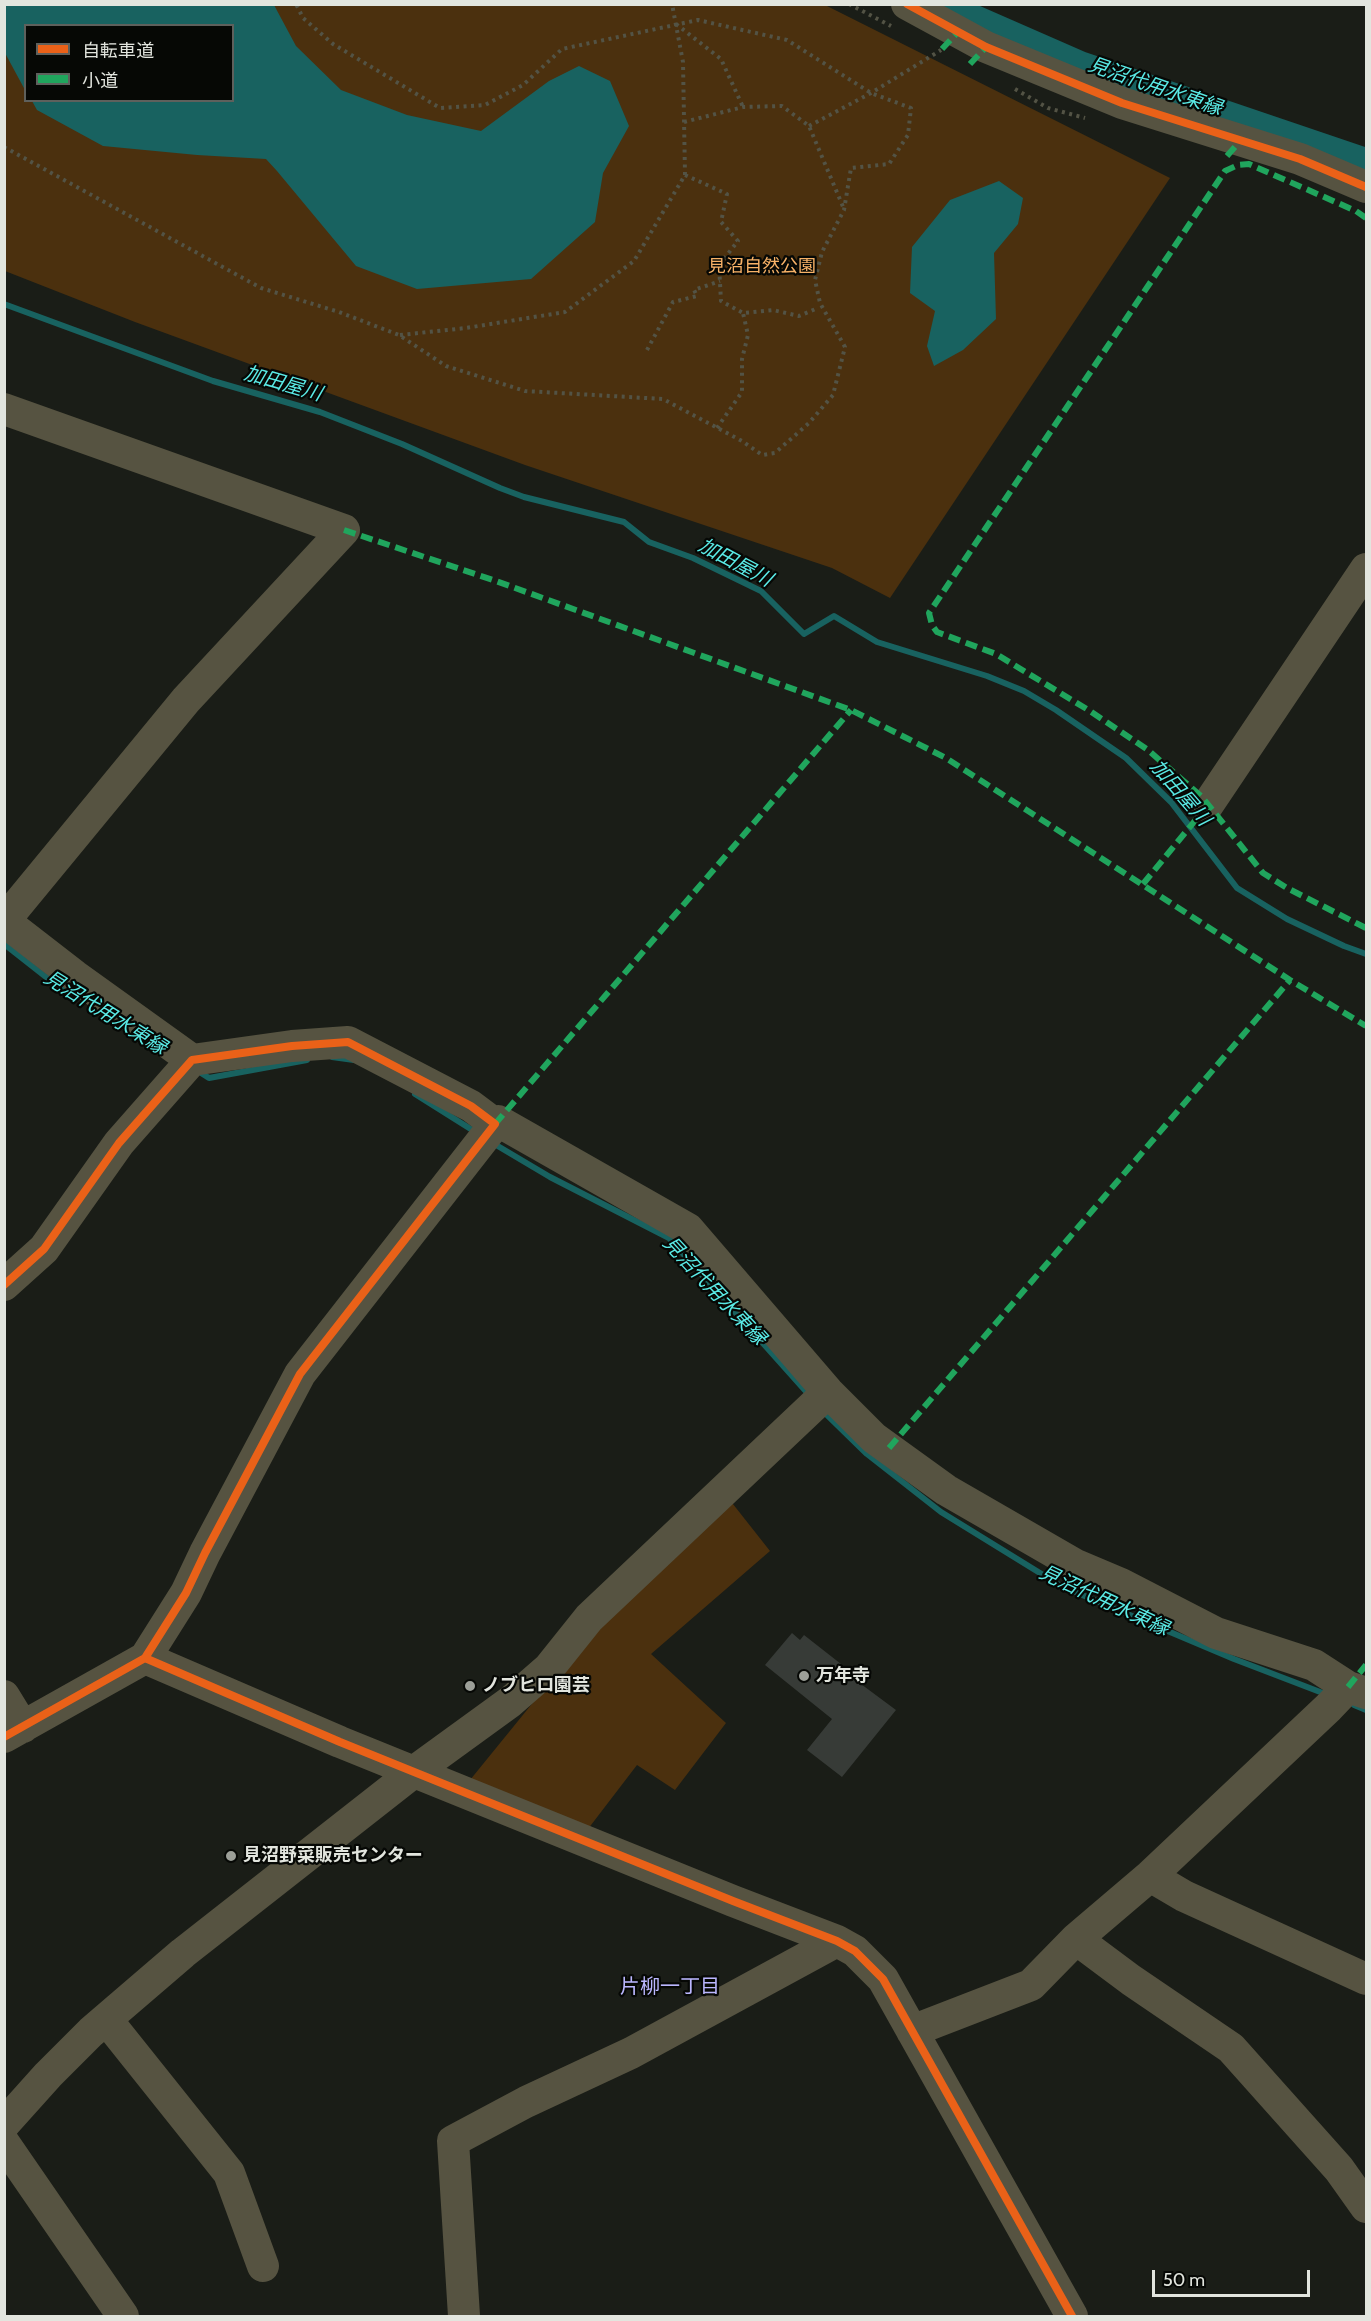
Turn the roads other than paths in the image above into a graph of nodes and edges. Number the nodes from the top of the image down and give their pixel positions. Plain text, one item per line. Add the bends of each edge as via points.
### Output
1 (907, 4) edge
2 (1366, 187) edge
3 (4, 409) edge
4 (1366, 569) edge
5 (1207, 806) dead end
6 (4, 921) edge
7 (192, 1060) junction
8 (498, 1121) dead end
9 (4, 1285) edge
10 (828, 1392) junction
11 (145, 1658) junction
12 (1357, 1690) edge
13 (4, 1695) edge
14 (14, 1732) edge
15 (414, 1771) junction
16 (1150, 1876) junction
17 (1076, 1939) junction
18 (837, 1941) junction
19 (1366, 1979) edge
20 (106, 2019) junction
21 (912, 2031) junction
22 (4, 2124) edge
23 (4, 2143) edge
24 (1366, 2207) edge
25 (263, 2266) dead end
26 (123, 2316) edge
27 (464, 2316) edge
28 (1072, 2316) edge

1 - 2 street via 986,47 1122,103 1300,159
3 - 6 street via 344,530 186,700
4 - 5 street
6 - 7 street
7 - 9 street via 119,1143 44,1249
7 - 11 street via 348,1042 471,1106 495,1124 300,1374 186,1593
8 - 10 street via 688,1229
10 - 12 street via 874,1438 946,1490 1076,1565 1216,1633 1314,1665
10 - 15 street via 589,1618 549,1668 510,1702
11 - 14 street
11 - 15 street
12 - 16 street via 1329,1707
13 - 14 street
15 - 18 street
15 - 20 street via 183,1953
16 - 17 street
16 - 19 street via 1184,1896
17 - 21 street via 1031,1985
17 - 24 street via 1231,2049 1339,2169
18 - 21 street via 855,1951 883,1979
18 - 27 street via 632,2053 453,2141
20 - 22 street
20 - 25 street via 229,2173
21 - 28 street
23 - 26 street

